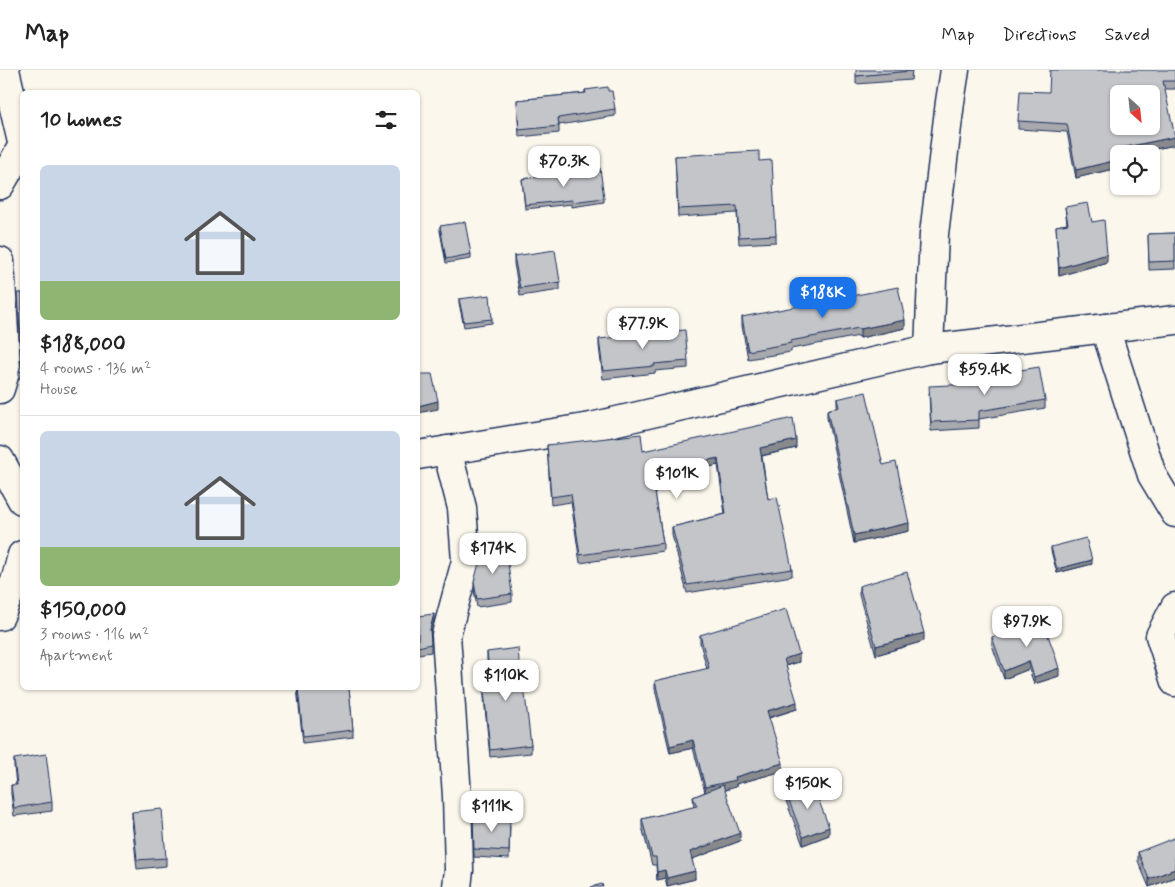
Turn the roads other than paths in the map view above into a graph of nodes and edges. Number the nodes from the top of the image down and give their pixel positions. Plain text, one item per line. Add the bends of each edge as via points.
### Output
1 (5, 70) edge
2 (955, 70) edge
3 (20, 134) edge
4 (20, 150) edge
5 (0, 185) edge
6 (0, 261) edge
7 (1175, 320) edge
8 (1105, 328) junction
9 (930, 349) junction
10 (0, 389) edge
11 (448, 450) junction
12 (420, 456) edge
13 (0, 460) edge
14 (20, 496) edge
15 (1175, 514) edge
16 (20, 563) edge
17 (1175, 607) edge
18 (0, 616) edge
19 (1175, 682) edge
20 (457, 887) edge

1 - 3 street
2 - 9 street via 934,234
4 - 5 street
6 - 10 street via 6,369
7 - 8 street
8 - 9 street
8 - 15 street via 1152,475
9 - 11 street via 591,427
11 - 12 street
11 - 20 street via 462,508 466,561 446,634 457,796
13 - 14 street
16 - 18 street
17 - 19 street via 1160,636

